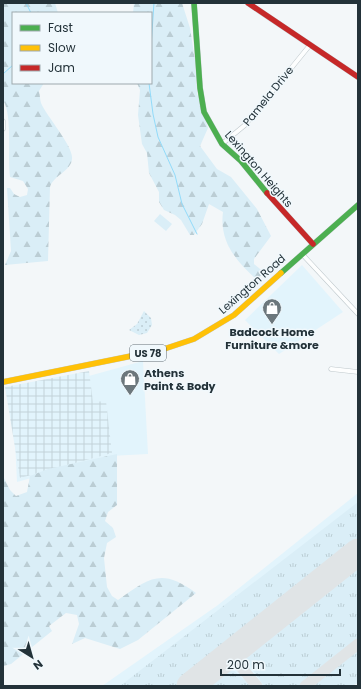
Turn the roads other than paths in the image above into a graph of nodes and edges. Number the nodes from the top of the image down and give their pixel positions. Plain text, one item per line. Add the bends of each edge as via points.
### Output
1 (194, 3) edge
2 (248, 3) edge
3 (310, 45) junction
4 (358, 77) edge
5 (3, 121) edge
6 (3, 129) edge
7 (222, 144) junction
8 (358, 205) edge
9 (313, 244) junction
10 (302, 254) junction
11 (358, 313) edge
12 (331, 369) dead end
13 (358, 372) edge
14 (3, 382) edge

1 - 7 main road, Lexington Heights via 204,112
2 - 3 main road
3 - 4 main road
3 - 7 street, Pamela Drive via 245,125
5 - 6 street
7 - 9 main road, Lexington Heights via 241,161 273,201
8 - 9 main road, Lexington Road / US 78
9 - 10 main road, Lexington Road / US 78
10 - 11 street
10 - 14 main road, Lexington Road / US 78 via 234,314 185,342 143,354
12 - 13 street

